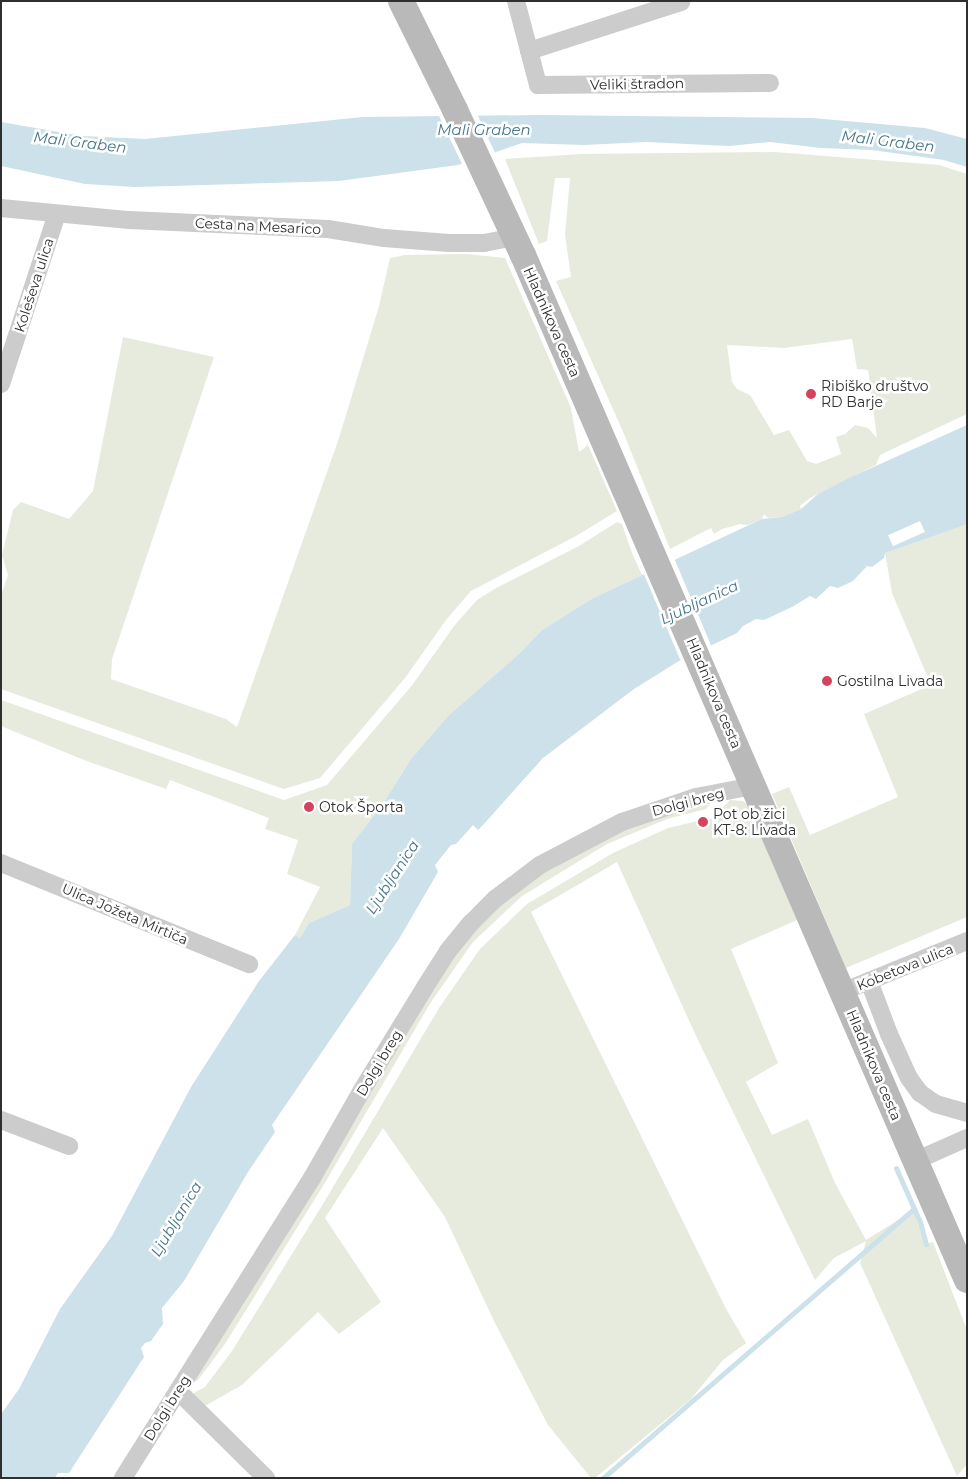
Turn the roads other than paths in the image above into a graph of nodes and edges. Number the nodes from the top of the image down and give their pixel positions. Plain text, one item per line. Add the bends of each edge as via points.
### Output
1 (401, 1) edge
2 (516, 1) edge
3 (681, 2) edge
4 (529, 51) junction
5 (770, 83) dead end
6 (1, 208) edge
7 (57, 214) junction
8 (515, 237) junction
9 (1, 384) edge
10 (753, 786) junction
11 (1, 863) edge
12 (967, 941) edge
13 (249, 964) dead end
14 (868, 981) junction
15 (842, 992) junction
16 (967, 1113) edge
17 (1, 1120) edge
18 (967, 1138) edge
19 (69, 1146) dead end
20 (915, 1161) junction
21 (967, 1280) edge
22 (178, 1392) junction
23 (123, 1478) edge
24 (266, 1478) edge

1 - 8 main road, Hladnikova cesta
2 - 4 street, Veliki štradon
3 - 4 street
4 - 5 street, Veliki štradon via 538,85
6 - 7 street, Cesta na Mesarico
7 - 8 street, Cesta na Mesarico via 328,229 384,238 449,243 484,244
7 - 9 street, Koleševa ulica
8 - 10 main road, Hladnikova cesta
10 - 15 main road, Hladnikova cesta
10 - 22 street, Dolgi breg via 696,797 622,822 540,865 495,899 471,923 448,950 425,986 312,1178
11 - 13 street, Ulica Jožeta Mirtiča
12 - 14 street, Kobetova ulica
14 - 15 street, Kobetova ulica
14 - 16 street, Hladnikova cesta via 909,1078 920,1093 936,1104
15 - 20 main road, Hladnikova cesta
17 - 19 street
18 - 20 street
20 - 21 main road, Hladnikova cesta
22 - 23 street, Dolgi breg
22 - 24 street

